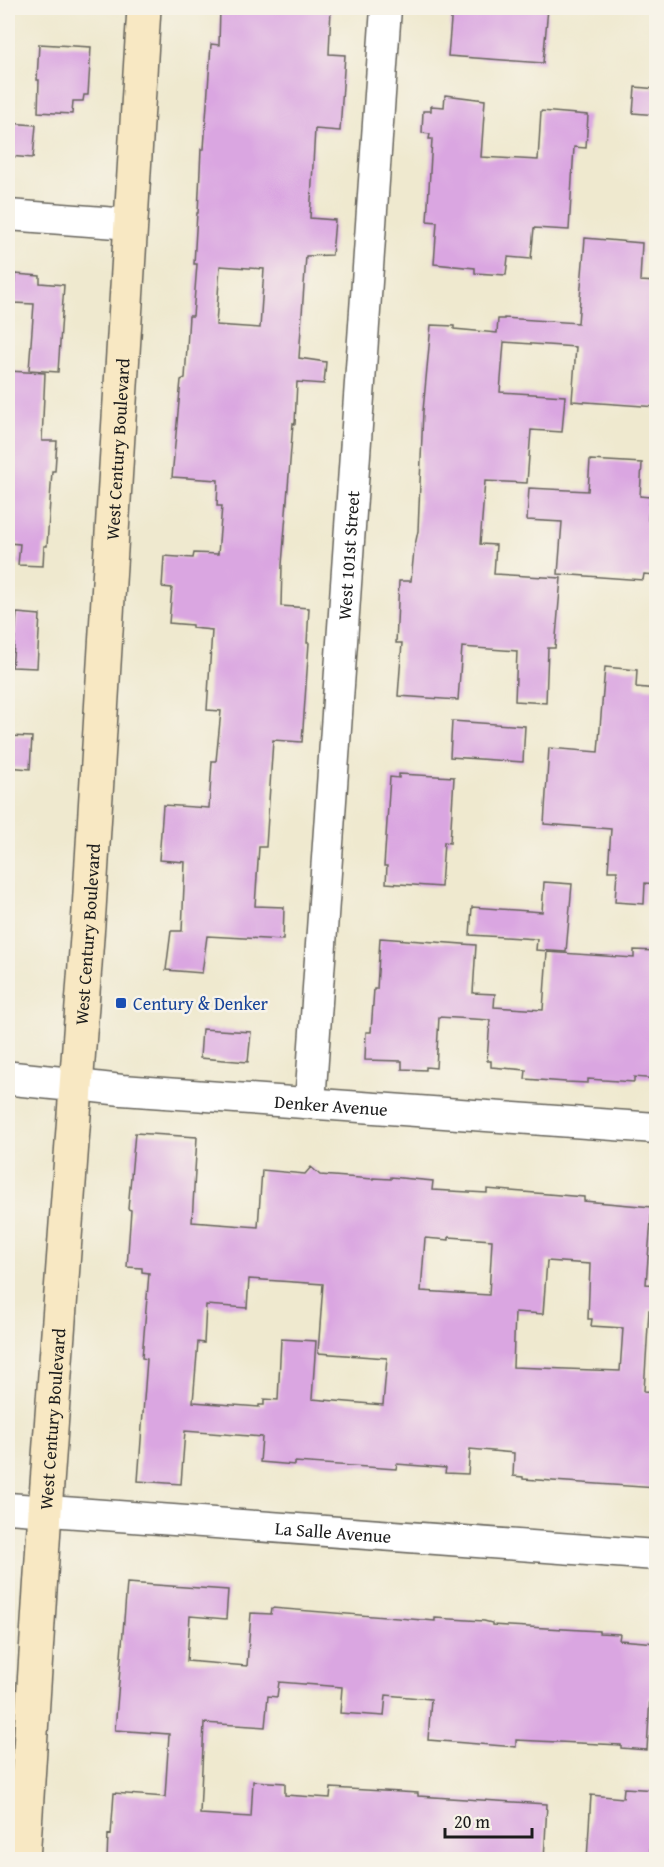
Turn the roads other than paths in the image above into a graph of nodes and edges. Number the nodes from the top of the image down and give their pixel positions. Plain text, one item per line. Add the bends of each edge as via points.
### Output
1 (144, 8) edge
2 (386, 8) edge
3 (8, 215) edge
4 (131, 224) junction
5 (8, 1078) edge
6 (77, 1085) junction
7 (310, 1102) junction
8 (657, 1128) edge
9 (8, 1508) edge
10 (45, 1511) junction
11 (657, 1555) edge
12 (23, 1860) edge

1 - 4 main road, West Century Boulevard
2 - 7 street, West 101st Street
3 - 4 street
4 - 6 main road, West Century Boulevard
5 - 6 street, Denker Avenue
6 - 7 street, Denker Avenue
6 - 10 main road, West Century Boulevard
7 - 8 street, Denker Avenue
9 - 10 street, La Salle Avenue
10 - 11 street, La Salle Avenue
10 - 12 main road, West Century Boulevard

